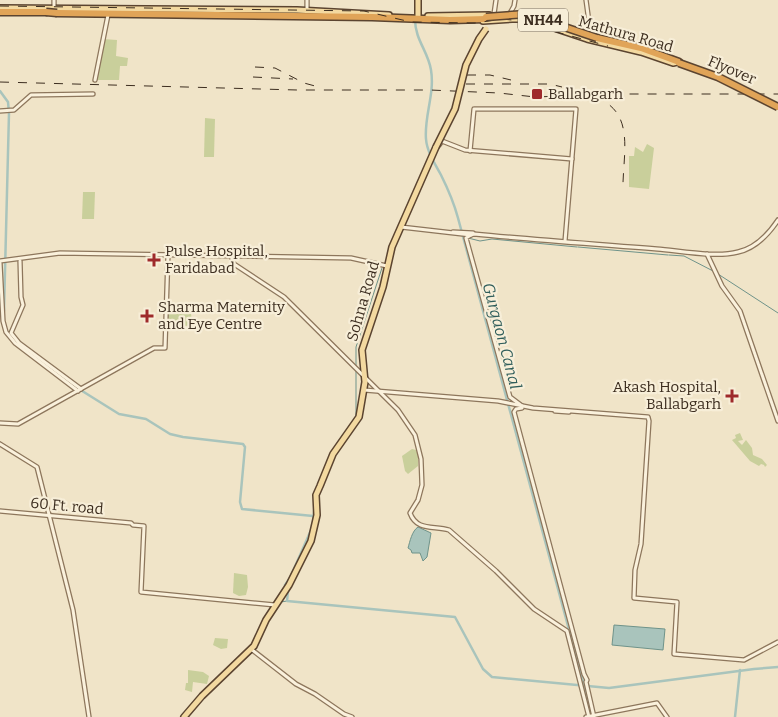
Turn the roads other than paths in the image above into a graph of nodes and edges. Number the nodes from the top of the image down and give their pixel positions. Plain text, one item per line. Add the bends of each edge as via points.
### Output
1 (53, 0) edge
2 (307, 0) edge
3 (417, 0) edge
4 (496, 0) edge
5 (586, 0) edge
6 (514, 3) edge
7 (0, 11) edge
8 (274, 11) joint
9 (53, 12) junction
10 (307, 12) junction
11 (508, 12) junction
12 (105, 13) junction
13 (262, 13) junction
14 (372, 13) junction
15 (180, 14) junction
16 (353, 15) junction
17 (168, 16) junction
18 (383, 16) junction
19 (416, 18) junction
20 (491, 18) junction
21 (505, 19) junction
22 (486, 28) junction
23 (586, 33) junction
24 (634, 47) junction
25 (677, 62) junction
26 (94, 80) dead end
27 (93, 94) dead end
28 (778, 106) edge
29 (0, 111) edge
30 (470, 151) junction
31 (434, 153) junction
32 (572, 159) junction
33 (777, 222) edge
34 (400, 227) junction
35 (465, 235) junction
36 (565, 241) junction
37 (709, 254) junction
38 (168, 256) junction
39 (231, 257) junction
40 (20, 261) junction
41 (3, 262) edge
42 (385, 267) junction
43 (365, 376) junction
44 (79, 390) junction
45 (364, 391) junction
46 (381, 392) junction
47 (522, 407) junction
48 (778, 420) edge
49 (0, 423) edge
50 (0, 444) edge
51 (0, 511) edge
52 (49, 516) junction
53 (276, 605) junction
54 (778, 642) edge
55 (251, 649) junction
56 (585, 689) junction
57 (590, 716) edge
58 (89, 717) edge
59 (184, 717) edge
60 (352, 717) edge
61 (668, 717) edge

1 - 9 street
2 - 10 street
3 - 19 main road
4 - 20 street
5 - 23 street
6 - 11 street
7 - 9 main road, Mathura Road
7 - 12 highway, NH44, bridge
8 - 10 main road, Mathura Road
8 - 13 highway
9 - 12 main road, Mathura Road
9 - 13 main road, Mathura Road
10 - 13 highway, Mathura Road / NH44
10 - 14 main road, Mathura Road
10 - 16 highway, Mathura Road / NH44
11 - 20 main road
11 - 21 street
11 - 23 main road via 530,14
12 - 13 highway, NH44
12 - 15 highway, NH44
12 - 17 main road, Mathura Road
12 - 26 street
14 - 16 highway
14 - 18 highway
14 - 19 main road, Mathura Road
15 - 17 highway
15 - 19 highway, Mathura Road / NH44
16 - 18 highway, Mathura Road / NH44
17 - 19 main road, Mathura Road
18 - 19 highway, Mathura Road / NH44
19 - 20 highway, Mathura Road / NH44
20 - 21 main road
20 - 22 main road, Sohna Road
20 - 22 main road
20 - 24 highway, Mathura Road / NH44, bridge via 529,17
21 - 24 main road via 529,20 588,40
22 - 31 main road, Sohna Road, bridge via 466,65 455,109
23 - 24 main road
24 - 25 highway, Mathura Road / NH44
24 - 25 highway, Mathura Road / NH44
25 - 28 highway, Flyover / NH44, bridge via 724,78
27 - 29 street via 31,95 18,107
30 - 31 street via 442,141
30 - 32 street
30 - 32 street via 474,109 576,108
31 - 34 main road, Sohna Road
32 - 36 street
33 - 37 street via 753,246 736,254
34 - 35 street
34 - 42 main road, Sohna Road
35 - 36 street
35 - 47 street via 510,397
36 - 37 street
37 - 48 street via 727,294 740,311
38 - 39 street
38 - 40 street via 59,255
38 - 41 street via 60,253
38 - 44 street via 165,348 153,348
39 - 42 street via 353,260
39 - 43 street via 234,264 285,297
40 - 41 street
40 - 44 street via 23,305 11,333
41 - 44 street via 2,321 6,332 15,343
42 - 43 main road, Sohna Road via 384,287 362,350
43 - 45 main road, Sohna Road
43 - 46 street
44 - 49 street via 18,424
45 - 46 street
45 - 53 main road, Sohna Road via 359,417 333,454 316,495 317,515 311,538
46 - 47 street
46 - 56 street via 415,435 419,448 422,485 410,513 413,520 425,527 449,530 534,609 566,630
47 - 54 street via 647,418 635,598 678,603 673,653 744,660
47 - 56 street via 514,412 587,680
50 - 52 street via 37,467
51 - 52 street, 60 Ft. road
52 - 53 street, 60 Ft. road via 145,527 141,592
52 - 58 street via 72,607
53 - 55 main road, Sohna Road
55 - 59 main road, Sohna Road
55 - 60 street via 296,684
56 - 57 street
57 - 61 street via 657,703

